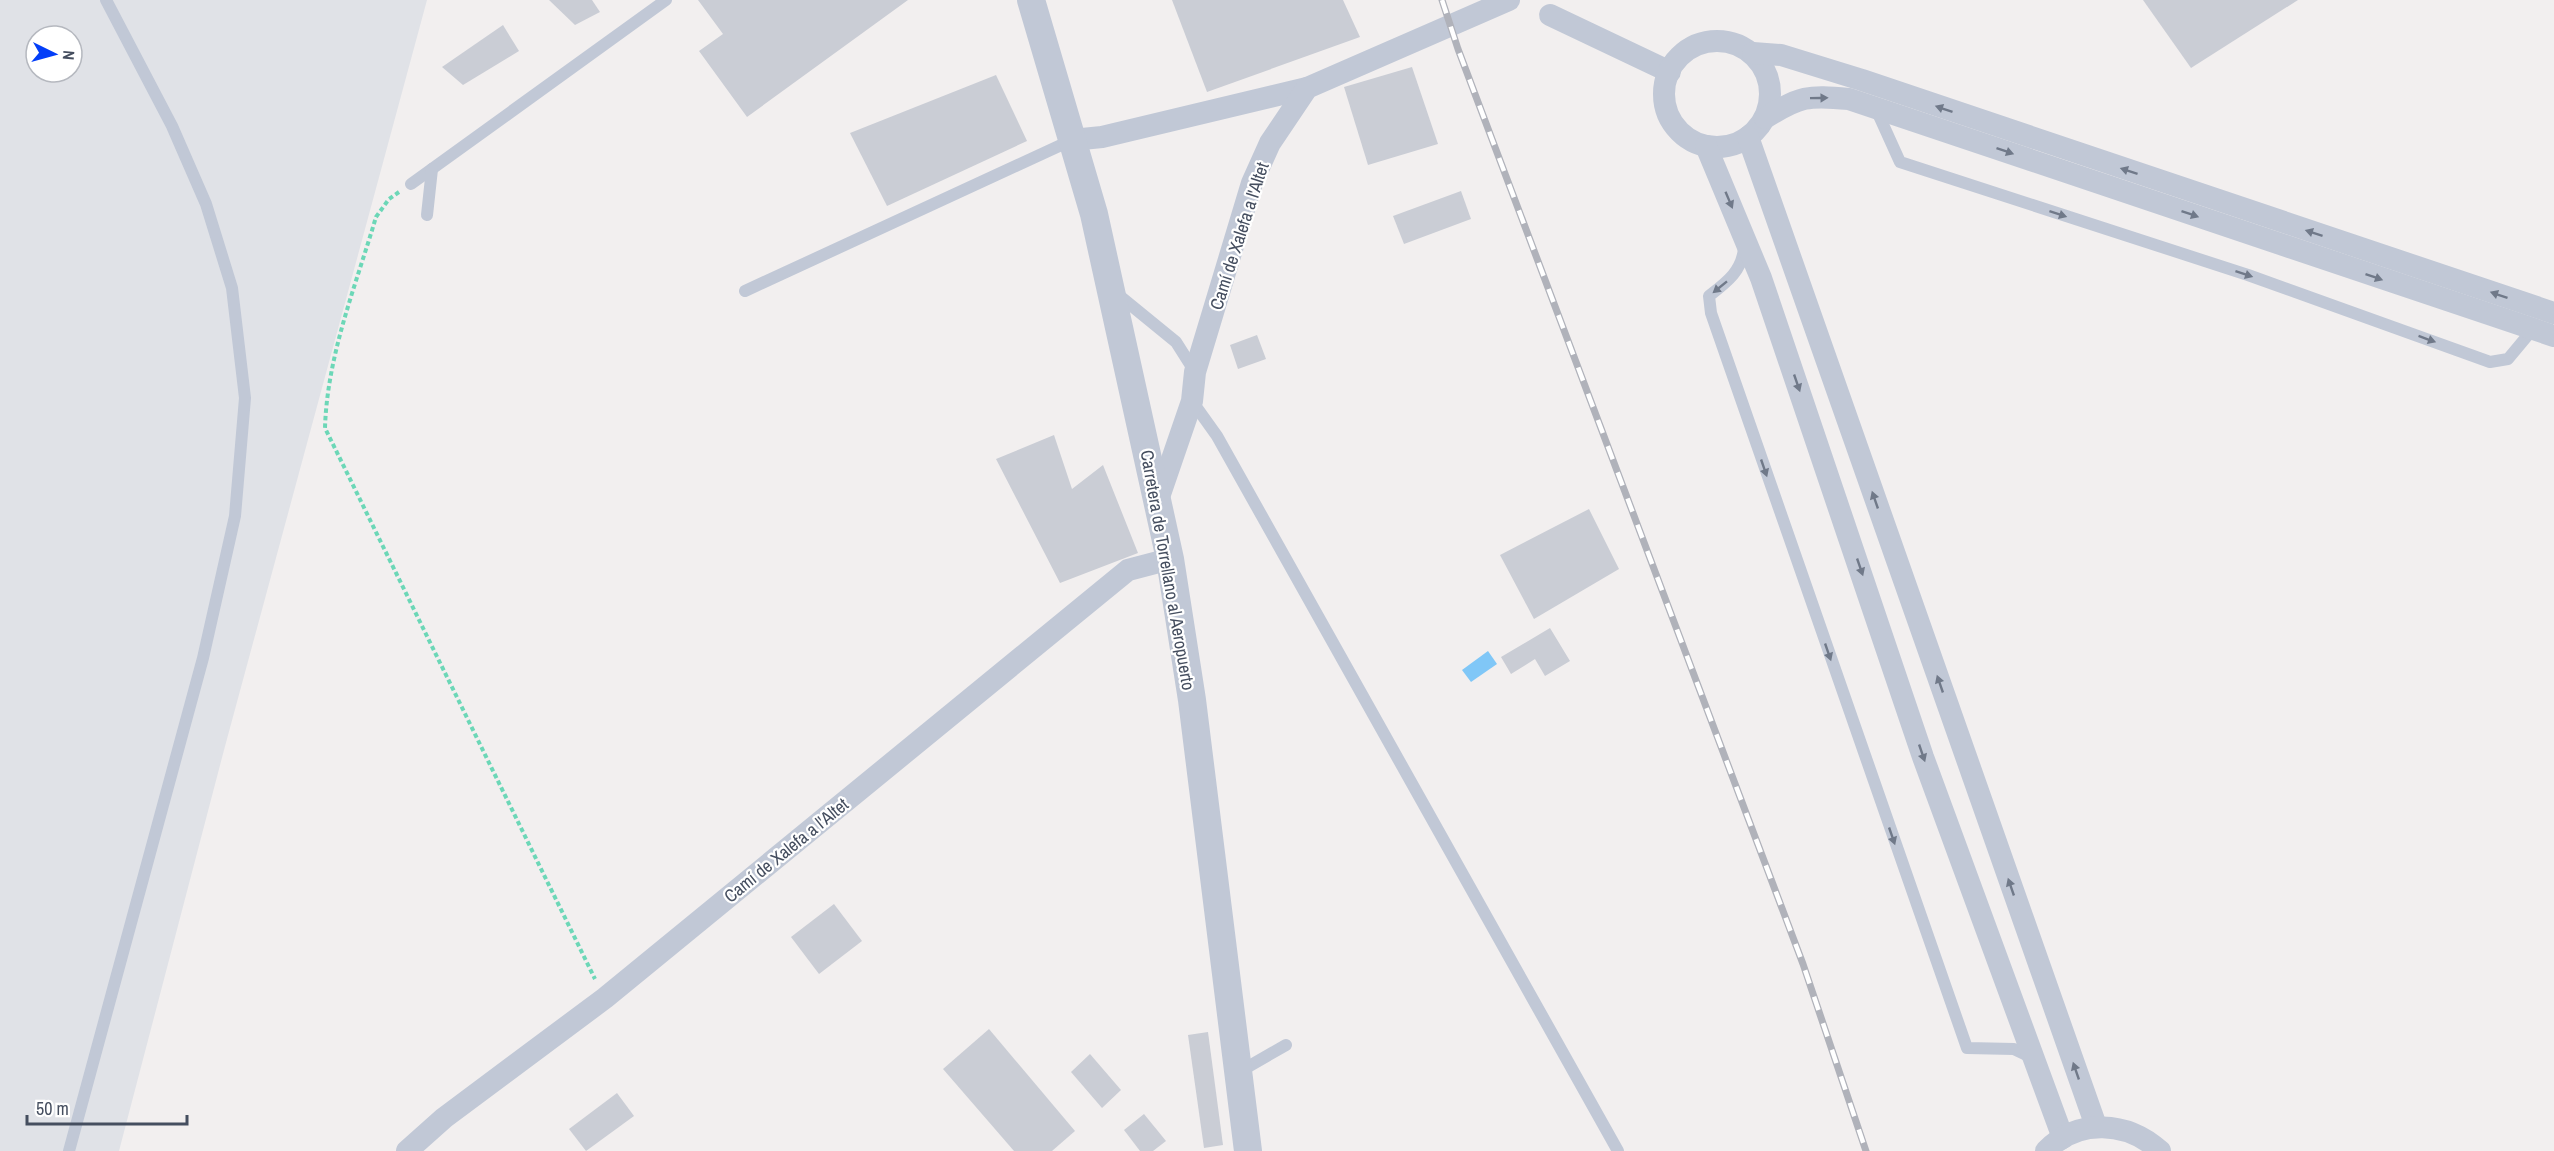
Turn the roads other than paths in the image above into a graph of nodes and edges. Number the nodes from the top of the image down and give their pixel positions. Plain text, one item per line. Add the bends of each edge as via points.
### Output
1 (106, 0) edge
2 (666, 0) edge
3 (1031, 0) edge
4 (1509, 0) edge
5 (1550, 15) dead end
6 (1753, 53) junction
7 (1670, 72) junction
8 (1307, 88) junction
9 (1875, 108) junction
10 (1766, 118) junction
11 (1748, 137) junction
12 (1072, 140) junction
13 (1706, 147) junction
14 (432, 169) junction
15 (411, 184) road end
16 (427, 215) dead end
17 (1744, 238) junction
18 (1111, 288) junction
19 (745, 291) dead end
20 (2554, 314) edge
21 (2544, 333) edge
22 (1195, 372) junction
23 (1192, 401) junction
24 (1158, 500) junction
25 (1170, 559) junction
26 (1286, 1045) dead end
27 (2033, 1058) junction
28 (1238, 1073) junction
29 (2096, 1126) junction
30 (2054, 1145) edge
31 (69, 1151) edge
32 (406, 1151) edge
33 (1248, 1151) edge
34 (1618, 1151) edge
35 (2160, 1151) edge

1 - 31 lane via 172,126 206,204 232,288 245,398 235,516 203,658
2 - 14 lane
3 - 12 street, Carretera de Torrellano al Aeropuerto
4 - 8 street
5 - 7 street
6 - 7 street via 1720,40 1703,42 1686,50
6 - 10 street via 1770,84
20 -> 6 street via 1862,81 1781,55
7 - 13 street via 1664,96 1667,113 1676,129
8 - 12 street via 1102,137
8 - 22 street, Camí de Xalefa a l'Altet via 1270,144 1252,183
10 -> 9 street via 1790,103 1815,96 1849,99
9 -> 21 street
9 -> 21 lane via 1900,162 2248,275 2490,362 2508,359
10 - 11 street
11 - 13 street via 1724,147
29 -> 11 street
12 - 18 street, Carretera de Torrellano al Aeropuerto
12 - 19 lane
13 -> 17 street
14 - 15 lane
14 - 16 lane
17 -> 27 street via 1761,278 1923,756
17 -> 27 lane via 1743,262 1709,296 1711,313 1967,1048 2014,1049
18 - 22 lane via 1176,342
18 - 24 street, Carretera de Torrellano al Aeropuerto
22 - 23 street, Camí de Xalefa a l'Altet
23 - 24 street, Camí de Xalefa a l'Altet
23 - 34 lane via 1217,436
24 - 25 street, Carretera de Torrellano al Aeropuerto
25 - 28 street, Carretera de Torrellano al Aeropuerto via 1192,700
25 - 32 street, Camí de Xalefa a l'Altet via 1128,570 605,998
26 - 28 lane
27 - 30 street
28 - 33 street, Carretera de Torrellano al Aeropuerto
29 - 30 street via 2070,1134
29 - 35 street via 2122,1128 2147,1139

